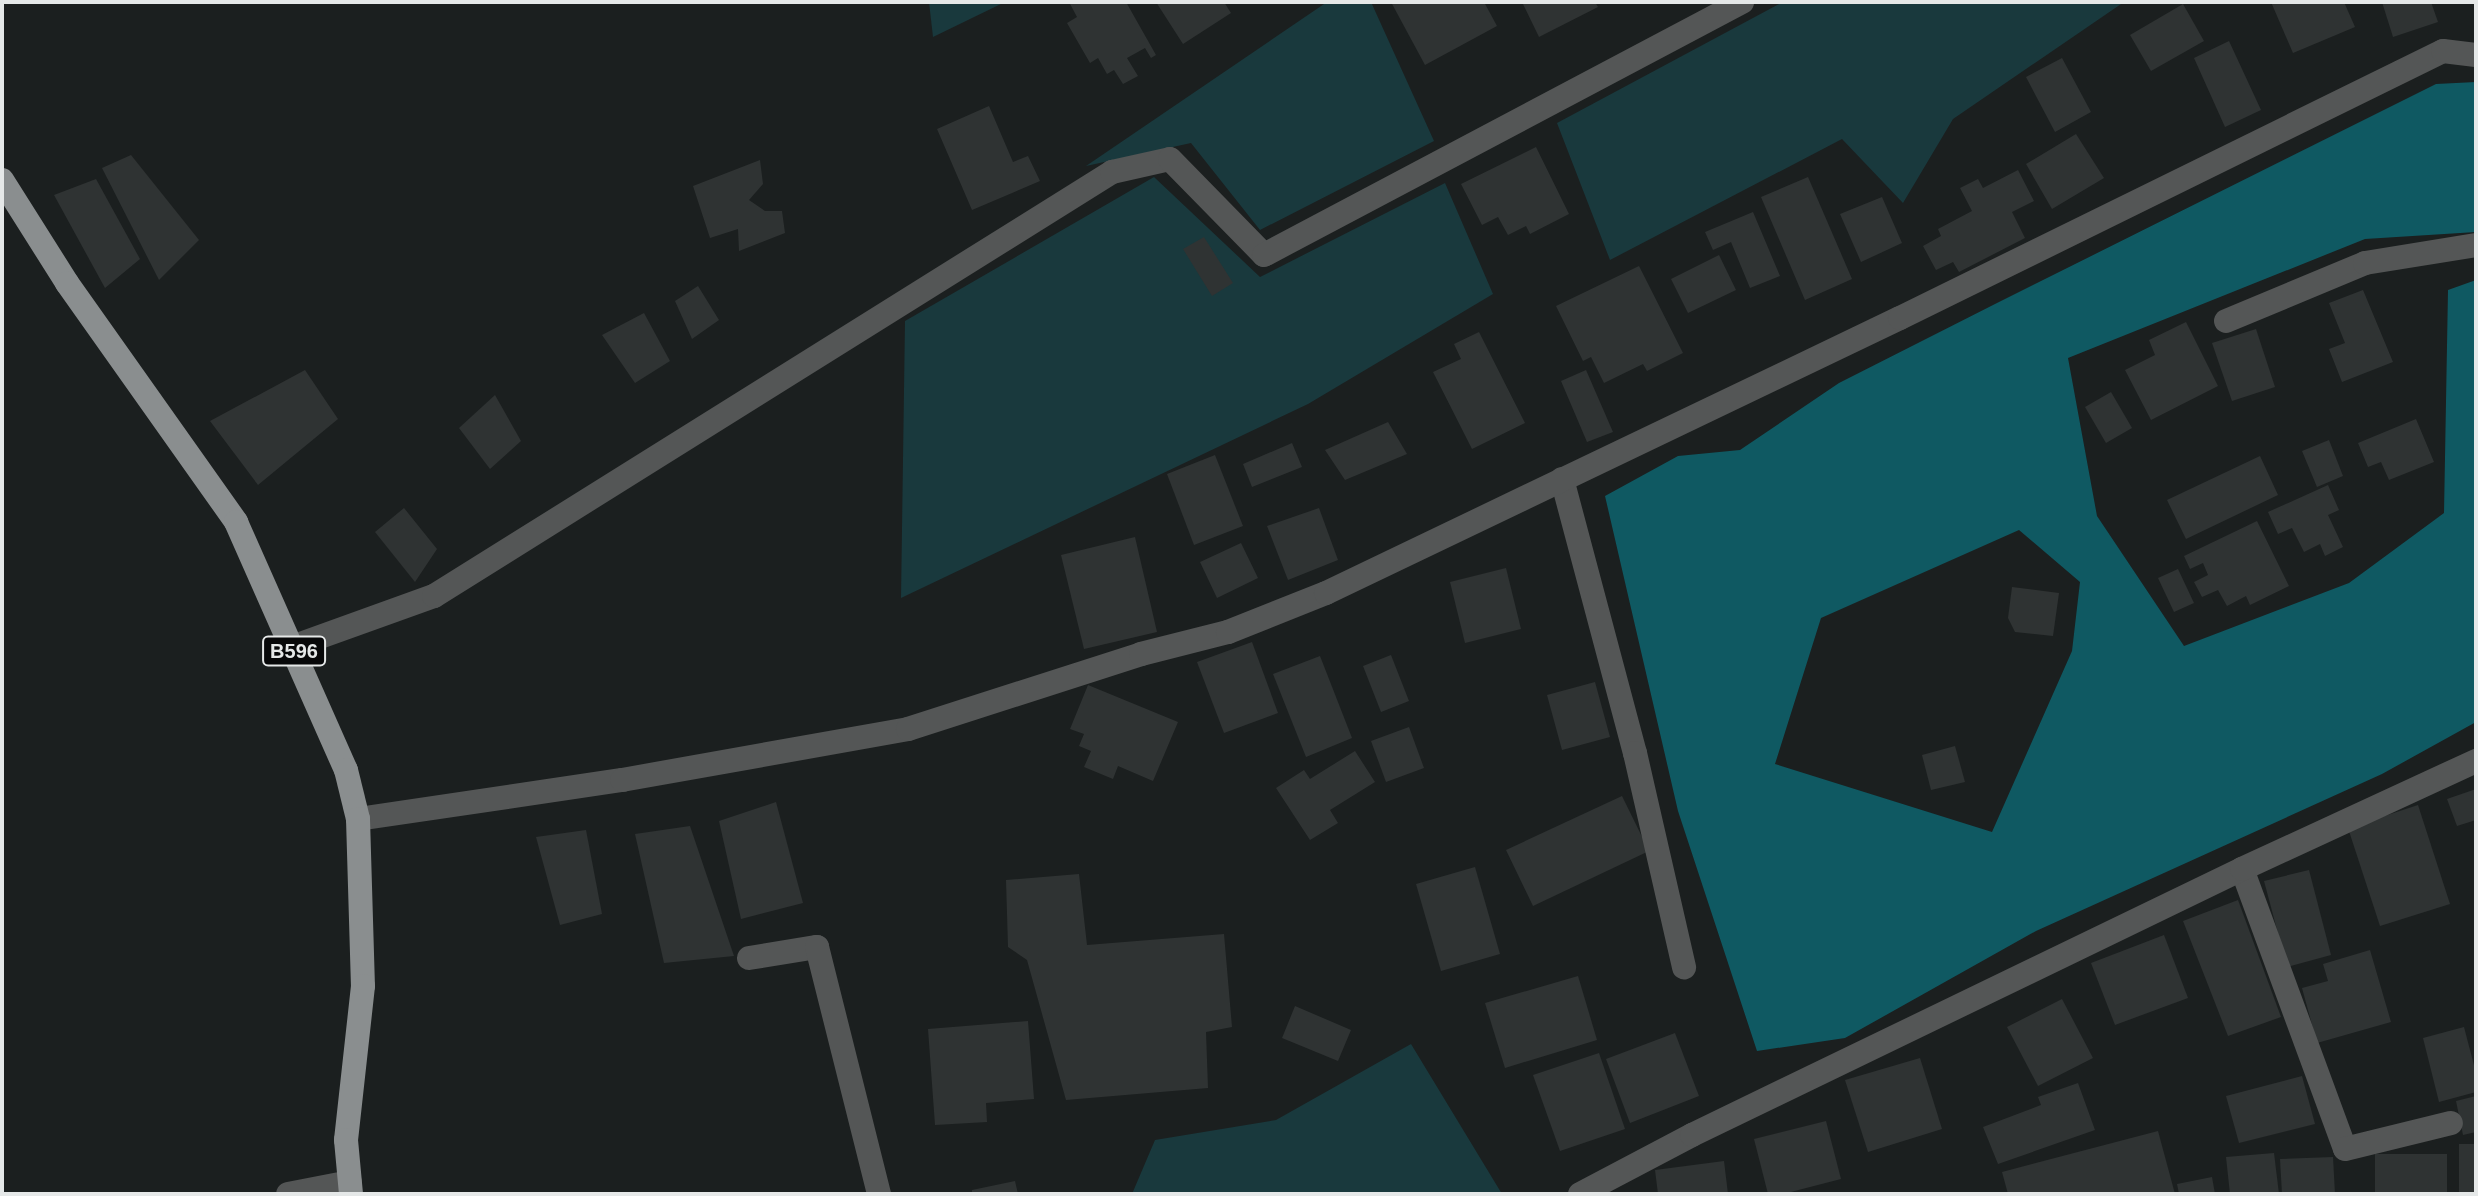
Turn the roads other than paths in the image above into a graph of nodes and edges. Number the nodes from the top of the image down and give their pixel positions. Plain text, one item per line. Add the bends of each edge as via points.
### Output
1 (1742, 2) edge
2 (2476, 55) edge
3 (2, 180) edge
4 (2476, 245) edge
5 (2226, 321) dead end
6 (1562, 479) junction
7 (292, 647) junction
8 (2476, 761) edge
9 (358, 819) junction
10 (2242, 869) junction
11 (749, 958) dead end
12 (1684, 967) dead end
13 (2451, 1123) dead end
14 (350, 1188) edge
15 (288, 1194) edge
16 (879, 1194) edge
17 (1580, 1194) edge

1 - 7 street via 1264,255 1170,159 1112,172 434,596
2 - 6 street via 2443,51
3 - 7 main road, B596 via 67,283 236,522
4 - 5 street via 2365,263
6 - 9 street via 1326,593 1228,632 1141,654 908,729 622,780
6 - 12 street via 1635,753
7 - 9 main road, B596 via 346,770
8 - 10 street
9 - 14 main road, B596 via 363,986 346,1140
10 - 13 street via 2345,1149
10 - 17 street
11 - 16 street via 817,947
14 - 15 street

